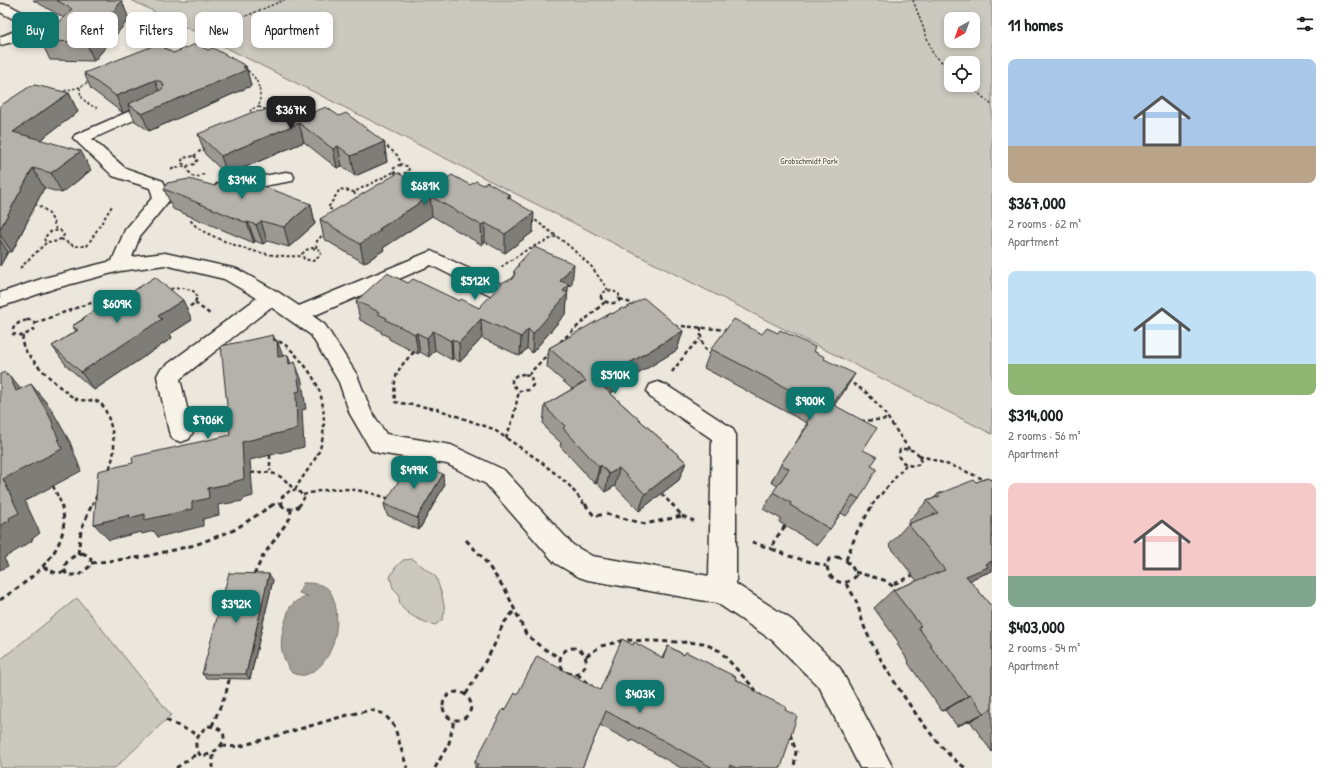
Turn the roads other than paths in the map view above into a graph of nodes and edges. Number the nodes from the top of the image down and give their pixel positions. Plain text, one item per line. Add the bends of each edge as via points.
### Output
1 (0, 8) edge
2 (0, 41) edge
3 (162, 102) edge
4 (286, 177) dead end
5 (209, 190) edge
6 (120, 265) junction
7 (502, 293) edge
8 (271, 297) junction
9 (0, 300) edge
10 (298, 315) junction
11 (658, 392) road end
12 (181, 432) dead end
13 (722, 591) junction
14 (877, 768) edge

1 - 2 lane via 5,8 32,23 32,29
3 - 6 lane via 82,138 119,172 157,185 170,197 131,234
4 - 5 lane
6 - 8 lane via 165,259 230,274
6 - 9 lane via 51,283
7 - 10 lane via 431,256
8 - 10 lane
8 - 12 lane via 168,376
10 - 13 lane via 318,330 349,381 361,414 379,443 451,455 494,477 564,554 588,568
11 - 13 lane via 724,436
13 - 14 lane via 782,630 830,678

